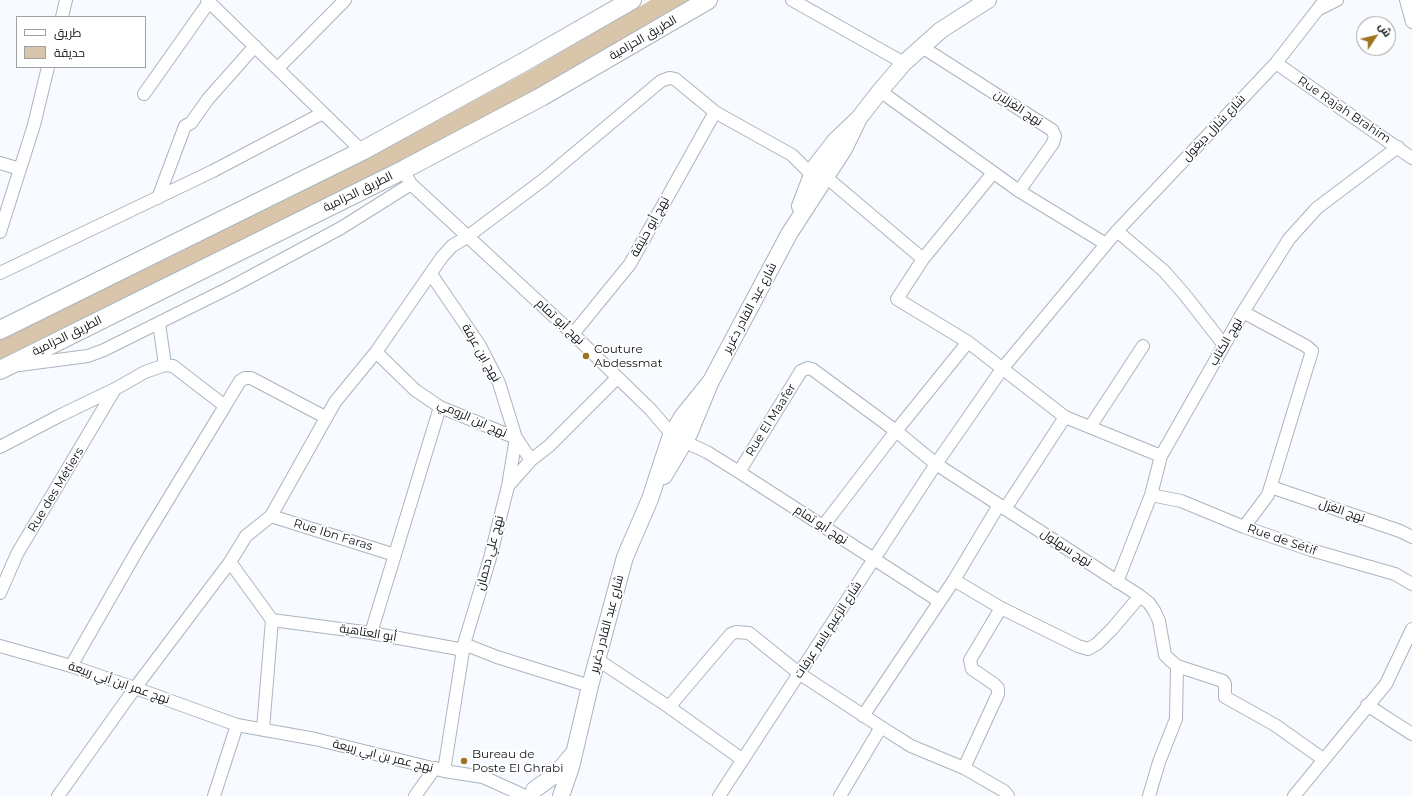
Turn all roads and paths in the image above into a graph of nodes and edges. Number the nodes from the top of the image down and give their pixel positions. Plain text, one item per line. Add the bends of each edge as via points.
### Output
1 (66, 0) edge
2 (632, 0) edge
3 (708, 0) edge
4 (792, 0) edge
5 (988, 0) edge
6 (1337, 0) edge
7 (1406, 0) edge
8 (208, 1) edge
9 (337, 3) edge
10 (1322, 5) edge
11 (62, 16) edge
12 (1412, 22) edge
13 (255, 46) junction
14 (922, 47) junction
15 (1276, 63) junction
16 (904, 64) junction
17 (48, 68) edge
18 (278, 68) junction
19 (880, 91) junction
20 (144, 94) dead end
21 (715, 112) junction
22 (322, 113) junction
23 (1398, 147) junction
24 (362, 151) junction
25 (1412, 158) edge
26 (0, 163) edge
27 (20, 169) junction
28 (822, 171) junction
29 (993, 172) junction
30 (407, 177) junction
31 (1018, 191) junction
32 (158, 198) junction
33 (1117, 230) junction
34 (0, 232) edge
35 (467, 236) junction
36 (1106, 244) junction
37 (923, 259) junction
38 (0, 274) edge
39 (431, 274) junction
40 (1243, 312) junction
41 (159, 323) junction
42 (0, 330) edge
43 (573, 334) junction
44 (968, 342) junction
45 (1224, 345) junction
46 (1143, 346) dead end
47 (376, 352) junction
48 (165, 365) junction
49 (3, 368) edge
50 (804, 369) joint
51 (1002, 370) junction
52 (618, 378) junction
53 (115, 389) junction
54 (225, 406) junction
55 (440, 407) junction
56 (325, 417) junction
57 (1065, 417) junction
58 (1090, 427) junction
59 (896, 431) junction
60 (681, 434) junction
61 (516, 438) junction
62 (0, 447) edge
63 (1161, 456) junction
64 (531, 460) junction
65 (936, 464) junction
66 (739, 472) junction
67 (508, 486) junction
68 (1271, 487) junction
69 (1152, 495) junction
70 (1002, 507) junction
71 (271, 516) junction
72 (824, 526) junction
73 (1244, 527) junction
74 (1412, 538) edge
75 (395, 555) junction
76 (874, 560) junction
77 (230, 562) junction
78 (954, 580) junction
79 (1117, 582) junction
80 (1412, 584) edge
81 (0, 593) edge
82 (1140, 596) junction
83 (939, 601) junction
84 (1001, 608) junction
85 (272, 620) junction
86 (1412, 629) edge
87 (371, 633) junction
88 (0, 646) edge
89 (464, 647) junction
90 (598, 660) junction
91 (71, 666) junction
92 (1177, 666) junction
93 (800, 674) junction
94 (590, 686) junction
95 (135, 688) junction
96 (1367, 705) junction
97 (669, 707) junction
98 (863, 716) junction
99 (237, 725) junction
100 (881, 727) junction
101 (262, 729) junction
102 (1412, 734) edge
103 (574, 753) junction
104 (1323, 759) junction
105 (743, 760) junction
106 (964, 768) junction
107 (439, 770) junction
108 (529, 794) edge
109 (58, 796) edge
110 (214, 796) edge
111 (415, 796) edge
112 (556, 796) edge
113 (561, 796) edge
114 (719, 796) edge
115 (840, 796) edge
116 (1008, 796) edge
117 (1149, 796) edge
118 (1294, 796) edge

1 - 11 street
2 - 24 highway
3 - 30 highway, الطريق الحزامية
4 - 16 street
5 - 14 main road, شارع عبد القادر دغرير via 941,30
6 - 10 street, شارع شارل ديغول
7 - 12 street
8 - 13 street
8 - 20 street
9 - 18 street
10 - 15 street, شارع شارل ديغول
13 - 18 street
13 - 32 street via 185,126
14 - 16 main road, شارع عبد القادر دغرير
14 - 31 street, نهج الغزلان via 1052,130 1055,136 1053,143
15 - 23 street, Rue Rajah Brahim
15 - 33 street, شارع شارل ديغول
16 - 19 main road, شارع عبد القادر دغرير
17 - 27 street
18 - 22 street
19 - 28 main road, شارع عبد القادر دغرير via 859,118 835,141
19 - 29 street
21 - 28 street
21 - 35 street via 675,79 661,81 543,180
21 - 43 street, نهج أبو حنيفة via 630,264
22 - 24 street
22 - 32 street
23 - 25 street, Rue Rajah Brahim
23 - 40 street, نهج الكتاب via 1317,208 1289,239
24 - 42 highway
26 - 27 street
27 - 34 street
28 - 37 street
28 - 60 main road, شارع عبد القادر دغرير
29 - 31 street
29 - 37 street
30 - 35 street, نهج أبو تمام
30 - 41 street via 334,231
30 - 49 highway, الطريق الحزامية
31 - 36 street
32 - 38 street
33 - 36 street, شارع شارل ديغول
33 - 45 street via 1164,271
35 - 39 street via 452,246
35 - 43 street, نهج أبو تمام
36 - 51 street, شارع شارل ديغول
37 - 44 street via 897,298
39 - 47 street
39 - 61 street, نهج ابن عرفة via 480,346 499,383
40 - 45 street, نهج الكتاب
40 - 68 street via 1312,351
41 - 48 street
41 - 49 street via 88,356
43 - 52 street, نهج أبو تمام
44 - 51 street
44 - 59 street
45 - 63 street, نهج الكتاب
46 - 58 street
47 - 55 street, نهج ابن الرومي via 415,390
47 - 56 street
48 - 53 street via 145,372
48 - 54 street via 173,366
50 - 59 street, نهج سهلول via 812,369
50 - 66 street, Rue El Maafer
51 - 57 street
51 - 65 street, شارع الزعيم ياسر عرفات
52 - 60 street, نهج أبو تمام
52 - 64 street, نهج علي دحمان via 549,446
53 - 62 street
53 - 81 street, Rue des Métiers via 18,554
54 - 56 street via 240,381 251,378
54 - 91 street
55 - 61 street, نهج ابن الرومي
55 - 75 street
56 - 71 street
57 - 58 street
57 - 70 street
58 - 63 street
59 - 65 street, نهج سهلول
59 - 72 street
60 - 66 street, نهج أبو تمام
60 - 90 main road, شارع عبد القادر دغرير via 625,557
61 - 64 street
61 - 67 street
63 - 69 street, نهج الكتاب
64 - 67 street, نهج علي دحمان
65 - 70 street, نهج سهلول
65 - 76 street, شارع الزعيم ياسر عرفات
66 - 72 street, نهج أبو تمام
67 - 89 street, نهج علي دحمان
68 - 73 street
68 - 74 street, نهج الغزل via 1400,531
69 - 73 street, Rue de Sétif via 1181,501
69 - 79 street, نهج الكتاب
70 - 78 street
70 - 79 street, نهج سهلول
71 - 75 street, Rue Ibn Faras
71 - 77 street via 246,536
72 - 76 street, نهج أبو تمام
73 - 80 street, Rue de Sétif via 1311,550 1395,574
75 - 87 street
76 - 83 street, نهج أبو تمام
76 - 93 street, شارع الزعيم ياسر عرفات
77 - 85 street
77 - 95 street
78 - 83 street
78 - 84 street
79 - 82 street, نهج سهلول
82 - 84 street via 1112,629 1088,649
82 - 92 street, نهج سهلول via 1155,612 1165,655
83 - 98 street
84 - 106 street via 970,660 972,669 994,684 998,688 998,694
85 - 87 street, أبو العتاهية
85 - 101 street
86 - 96 street via 1386,684
87 - 89 street, أبو العتاهية
88 - 91 street, نهج عمر ابن أبي ربيعة
89 - 94 street, أبو العتاهية
89 - 107 street, نهج علي دحمان
90 - 94 main road, شارع عبد القادر دغرير
90 - 97 street
91 - 95 street, نهج عمر ابن أبي ربيعة
92 - 104 street via 1223,681 1225,697 1275,725
92 - 117 street via 1176,719
93 - 97 street via 749,633 736,632 731,634
93 - 98 street
93 - 105 street, شارع الزعيم ياسر عرفات
94 - 103 main road, شارع عبد القادر دغرير
95 - 99 street, نهج عمر ابن أبي ربيعة
95 - 109 street
96 - 102 street
96 - 104 street
97 - 105 street
98 - 100 street
99 - 101 street, نهج عمر بن ابي ربيعة
99 - 110 street
100 - 106 street via 911,746
100 - 115 street
101 - 107 street, نهج عمر بن ابي ربيعة via 315,739
103 - 108 main road, شارع عبد القادر دغرير via 556,774
103 - 113 main road, شارع عبد القادر دغرير
104 - 118 street
105 - 114 street, شارع الزعيم ياسر عرفات
106 - 116 street via 1004,791
107 - 108 street, نهج عمر بن ابي ربيعة via 483,777
107 - 111 street, نهج علي دحمان
108 - 112 main road via 542,789

